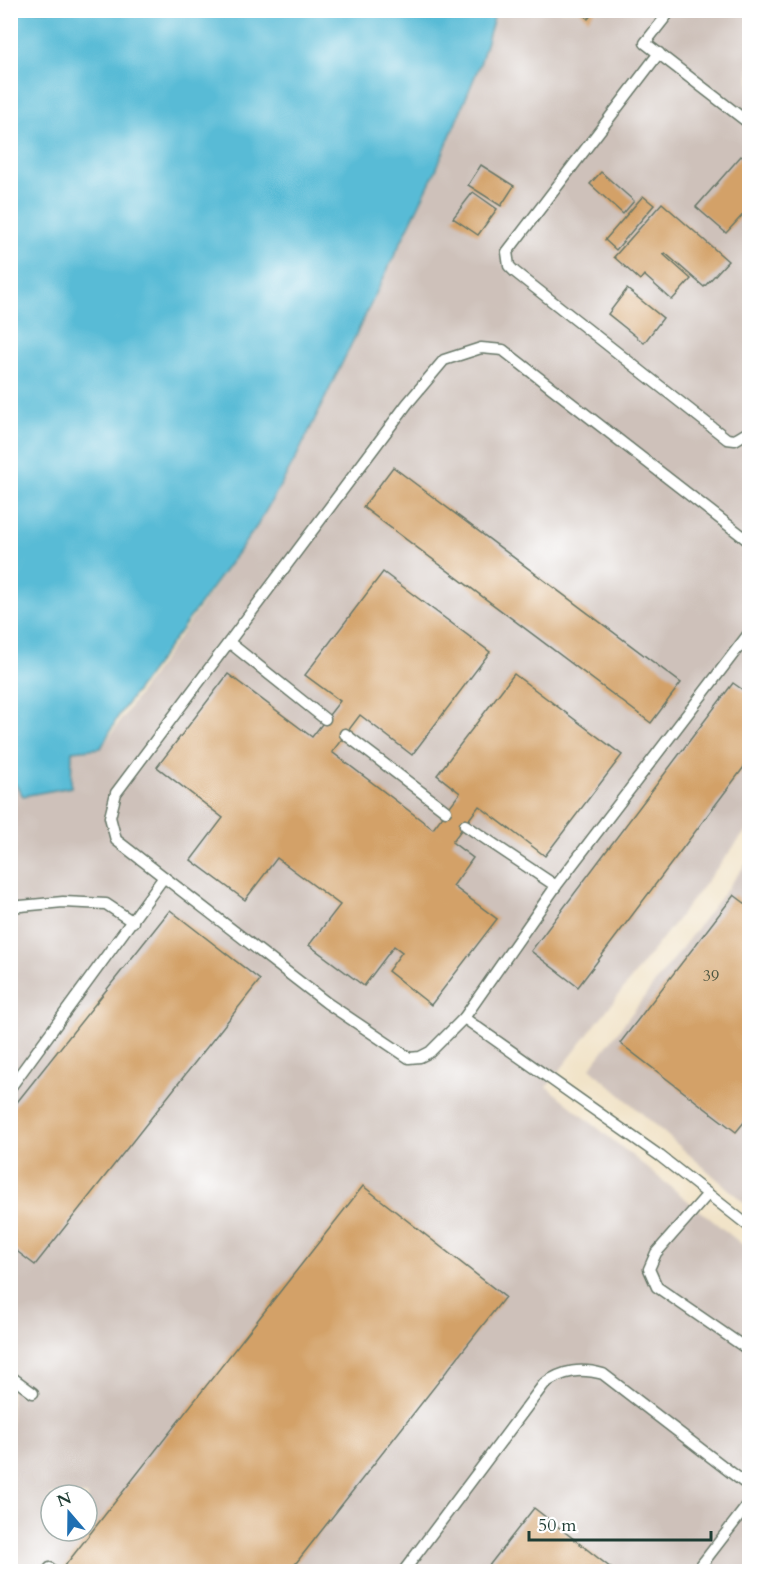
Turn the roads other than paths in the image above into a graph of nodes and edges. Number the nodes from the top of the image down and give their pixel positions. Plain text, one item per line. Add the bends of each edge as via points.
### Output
1 (671, 10) edge
2 (658, 53) junction
3 (750, 124) edge
4 (750, 431) edge
5 (750, 542) edge
6 (750, 632) edge
7 (230, 643) junction
8 (326, 719) dead end
9 (345, 734) dead end
10 (446, 811) dead end
11 (465, 825) dead end
12 (164, 877) junction
13 (556, 886) junction
14 (10, 907) edge
15 (133, 922) junction
16 (464, 1018) junction
17 (10, 1088) edge
18 (708, 1194) junction
19 (750, 1227) edge
20 (750, 1351) edge
21 (10, 1376) edge
22 (33, 1393) dead end
23 (750, 1487) edge
24 (750, 1502) edge
25 (403, 1572) edge
26 (696, 1572) edge

1 - 2 lane via 645,43
2 - 3 lane
2 - 4 lane via 507,252 507,258 515,272 727,439 735,440
5 - 7 lane via 503,350 481,348 444,360
6 - 13 lane
7 - 8 lane
7 - 12 lane via 116,793 110,817 116,840
9 - 10 lane
11 - 13 lane
12 - 15 lane
12 - 16 lane via 327,1003 409,1058 430,1052
13 - 16 lane
14 - 15 lane via 63,902 106,904
15 - 17 lane
16 - 18 lane
18 - 19 lane
18 - 20 lane via 657,1253 649,1269 657,1287
21 - 22 lane
23 - 25 lane via 603,1374 558,1374 544,1384
24 - 26 lane

